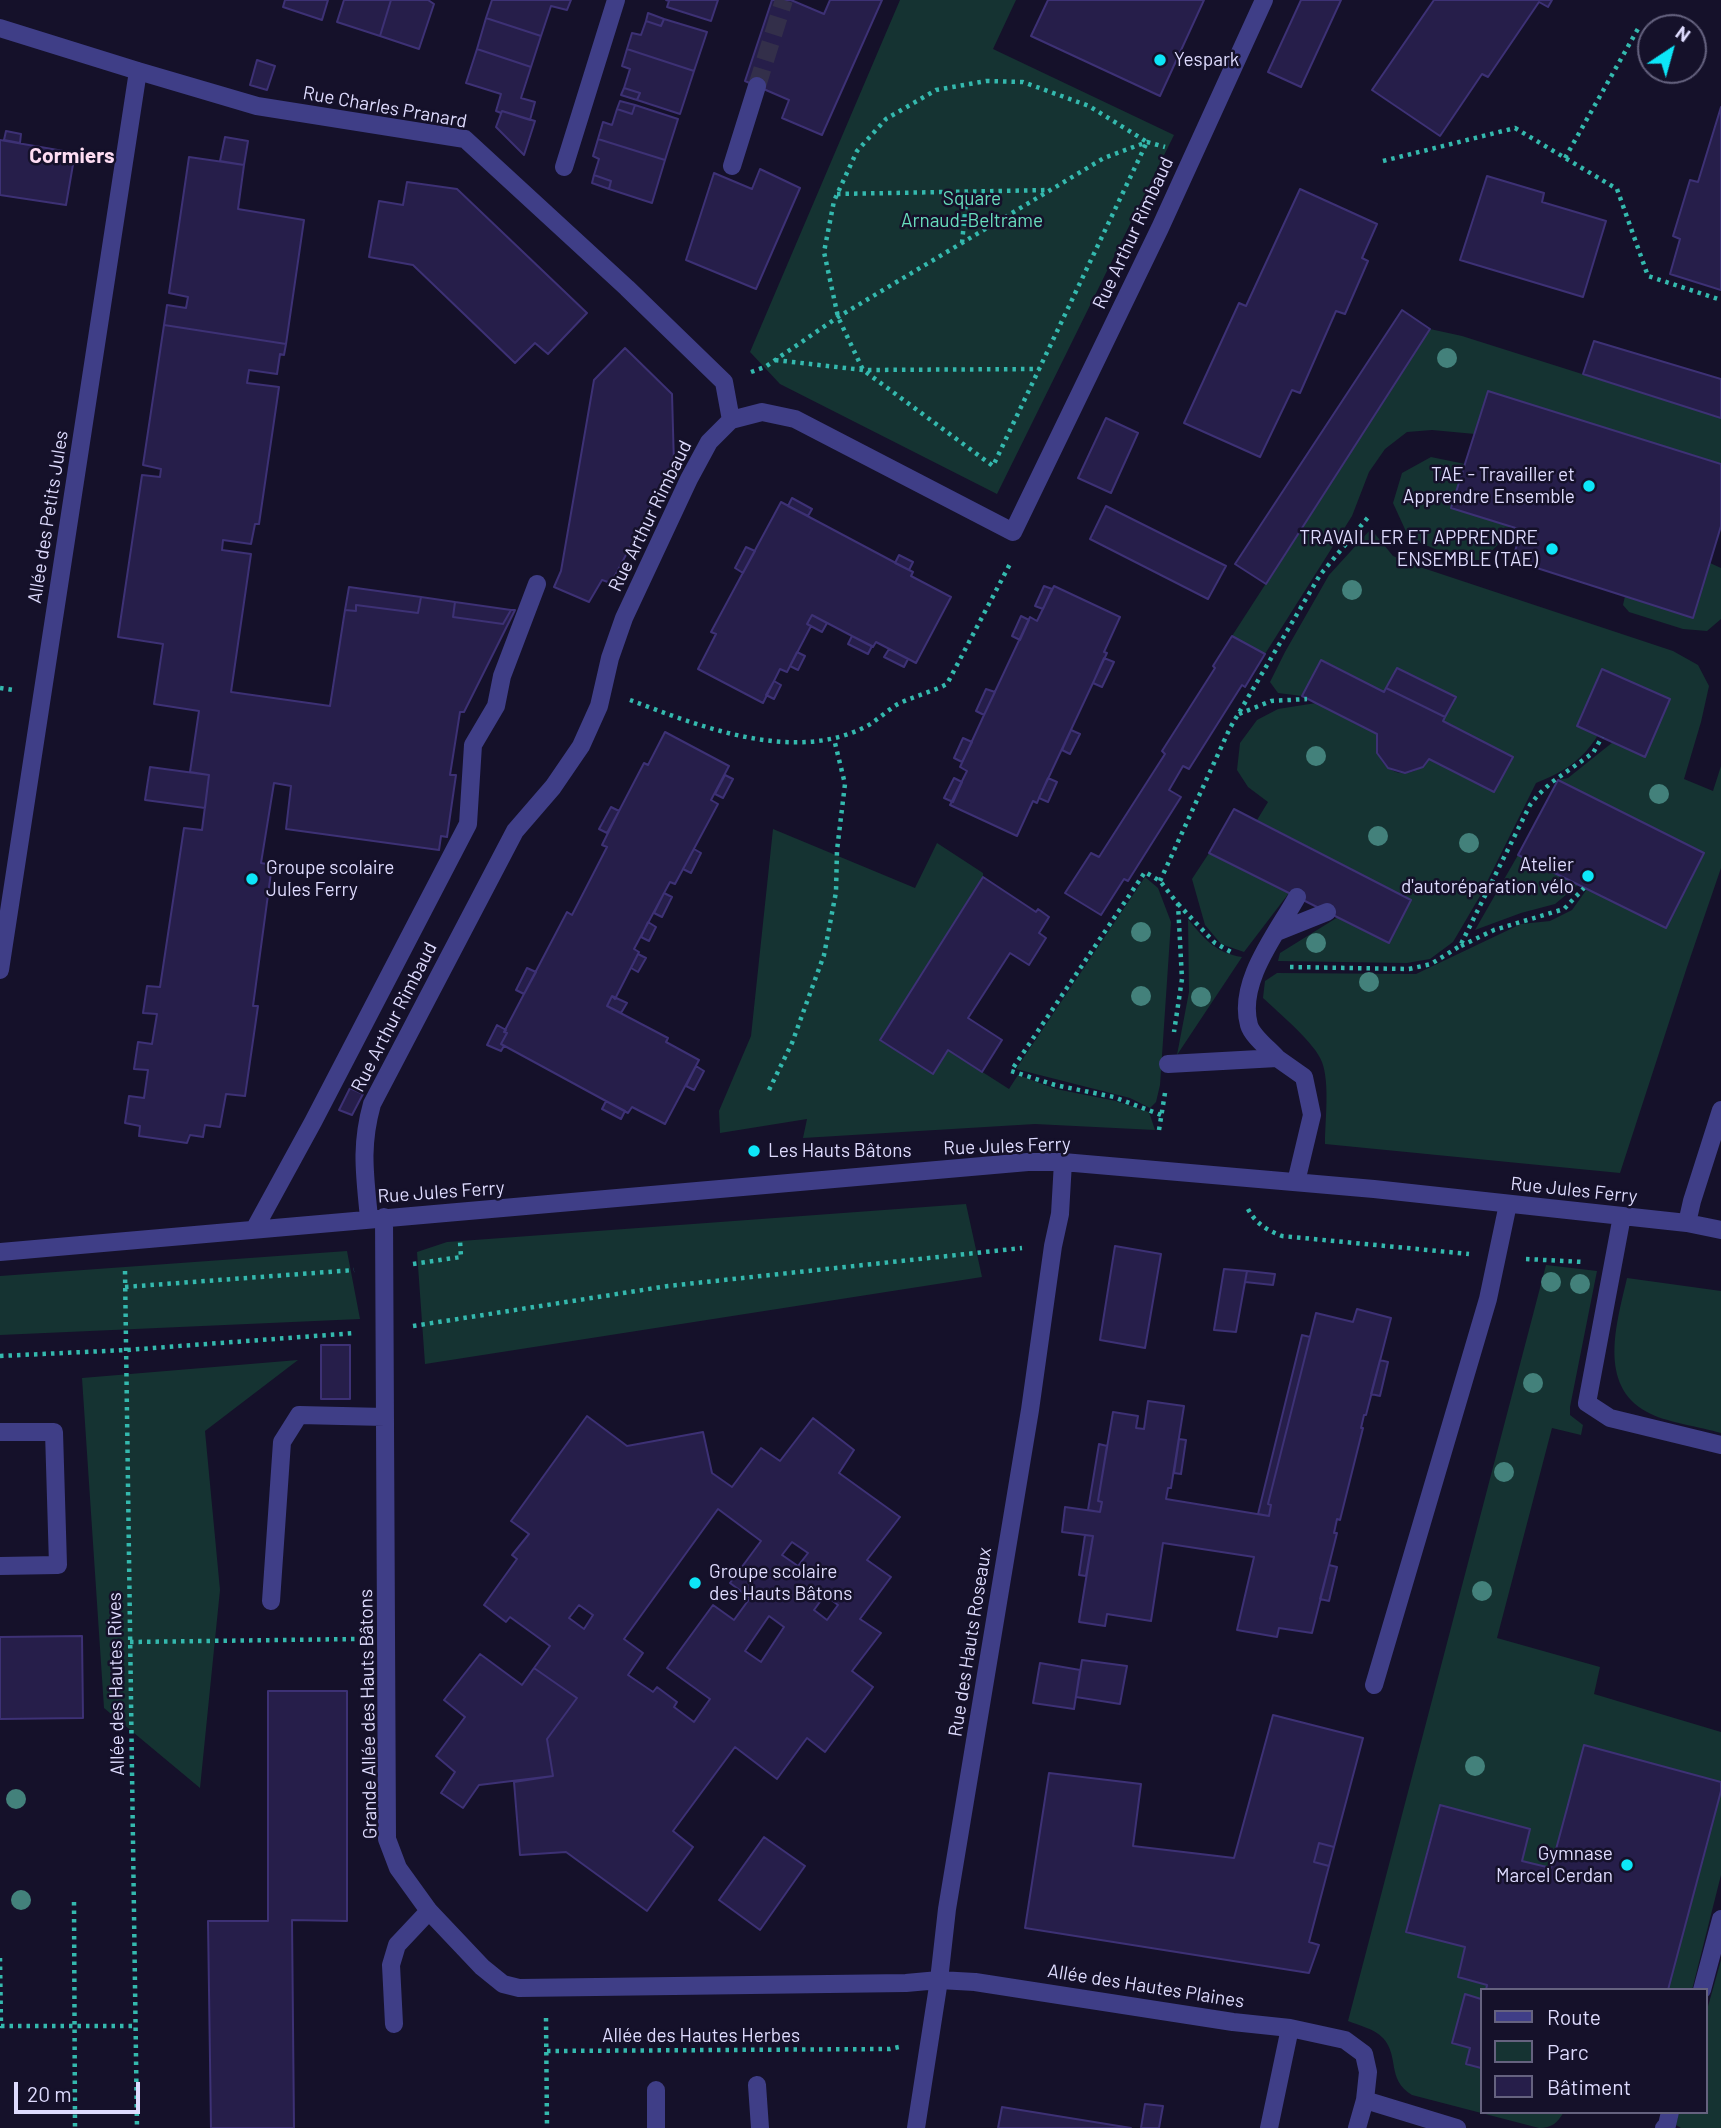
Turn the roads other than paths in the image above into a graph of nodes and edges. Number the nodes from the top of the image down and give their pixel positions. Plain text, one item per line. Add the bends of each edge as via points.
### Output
1 (616, 0) edge
2 (1264, 0) edge
3 (0, 28) edge
4 (138, 71) junction
5 (757, 86) tunnel mouth
6 (732, 166) dead end
7 (564, 167) dead end
8 (731, 420) junction
9 (537, 584) dead end
10 (1297, 897) dead end
11 (1327, 912) dead end
12 (1277, 932) junction
13 (0, 970) edge
14 (1277, 1058) junction
15 (1168, 1064) road end
16 (1721, 1110) edge
17 (1063, 1162) junction
18 (1296, 1182) junction
19 (1508, 1204) junction
20 (1622, 1216) junction
21 (376, 1218) junction
22 (1687, 1223) junction
23 (255, 1228) junction
24 (1721, 1230) edge
25 (0, 1251) edge
26 (385, 1417) junction
27 (0, 1432) edge
28 (1721, 1446) edge
29 (0, 1566) edge
30 (271, 1601) dead end
31 (1374, 1685) dead end
32 (429, 1912) junction
33 (1721, 1919) edge
34 (939, 1980) junction
35 (1703, 1988) edge
36 (394, 2024) dead end
37 (1290, 2028) junction
38 (757, 2085) dead end
39 (656, 2090) dead end
40 (1365, 2100) junction
41 (656, 2128) edge
42 (760, 2128) edge
43 (916, 2128) edge
44 (1269, 2128) edge
45 (1357, 2128) edge
46 (1457, 2128) edge

1 - 7 street
2 - 8 street, Rue Arthur Rimbaud via 1013,531 795,419 762,412
3 - 4 street, Rue Charles Pranard
4 - 8 street, Rue Charles Pranard via 257,106 466,139 724,382
4 - 13 street, Allée des Petits Jules
5 - 6 street
8 - 21 street, Rue Arthur Rimbaud via 709,442 689,479 624,618 599,706 581,746 554,787 515,831 372,1104 363,1150
9 - 23 street via 502,676 496,706 473,745 468,824
10 - 12 street
11 - 12 street
12 - 14 street via 1246,995 1249,1028
14 - 15 street
14 - 18 street via 1304,1077 1312,1115
16 - 22 street
17 - 18 street, Rue Jules Ferry
17 - 21 street, Rue Jules Ferry
17 - 34 street, Rue des Hauts Roseaux via 1060,1214
18 - 19 street, Rue Jules Ferry
19 - 20 street, Rue Jules Ferry
19 - 31 street via 1488,1299
20 - 22 street, Rue Jules Ferry
20 - 28 street via 1587,1403 1610,1418
21 - 23 street, Rue Jules Ferry
21 - 26 street, Grande Allée des Hauts Bâtons via 385,1331
22 - 24 street, Rue Jules Ferry
23 - 25 street, Rue Jules Ferry
26 - 30 street via 299,1415 293,1424 282,1442
26 - 32 street, Grande Allée des Hauts Bâtons via 387,1839 398,1868
27 - 29 street via 54,1432 58,1566
32 - 34 street, Grande Allée des Hauts Bâtons via 482,1967 519,1989
32 - 36 street via 397,1945 391,1965
33 - 35 street
34 - 37 street, Allée des Hautes Plaines
34 - 43 street, Rue des Hauts Roseaux
37 - 40 street, Allée des Hautes Plaines via 1345,2040 1364,2054 1368,2072
37 - 44 street
38 - 42 street
39 - 41 street
40 - 45 street
40 - 46 street

